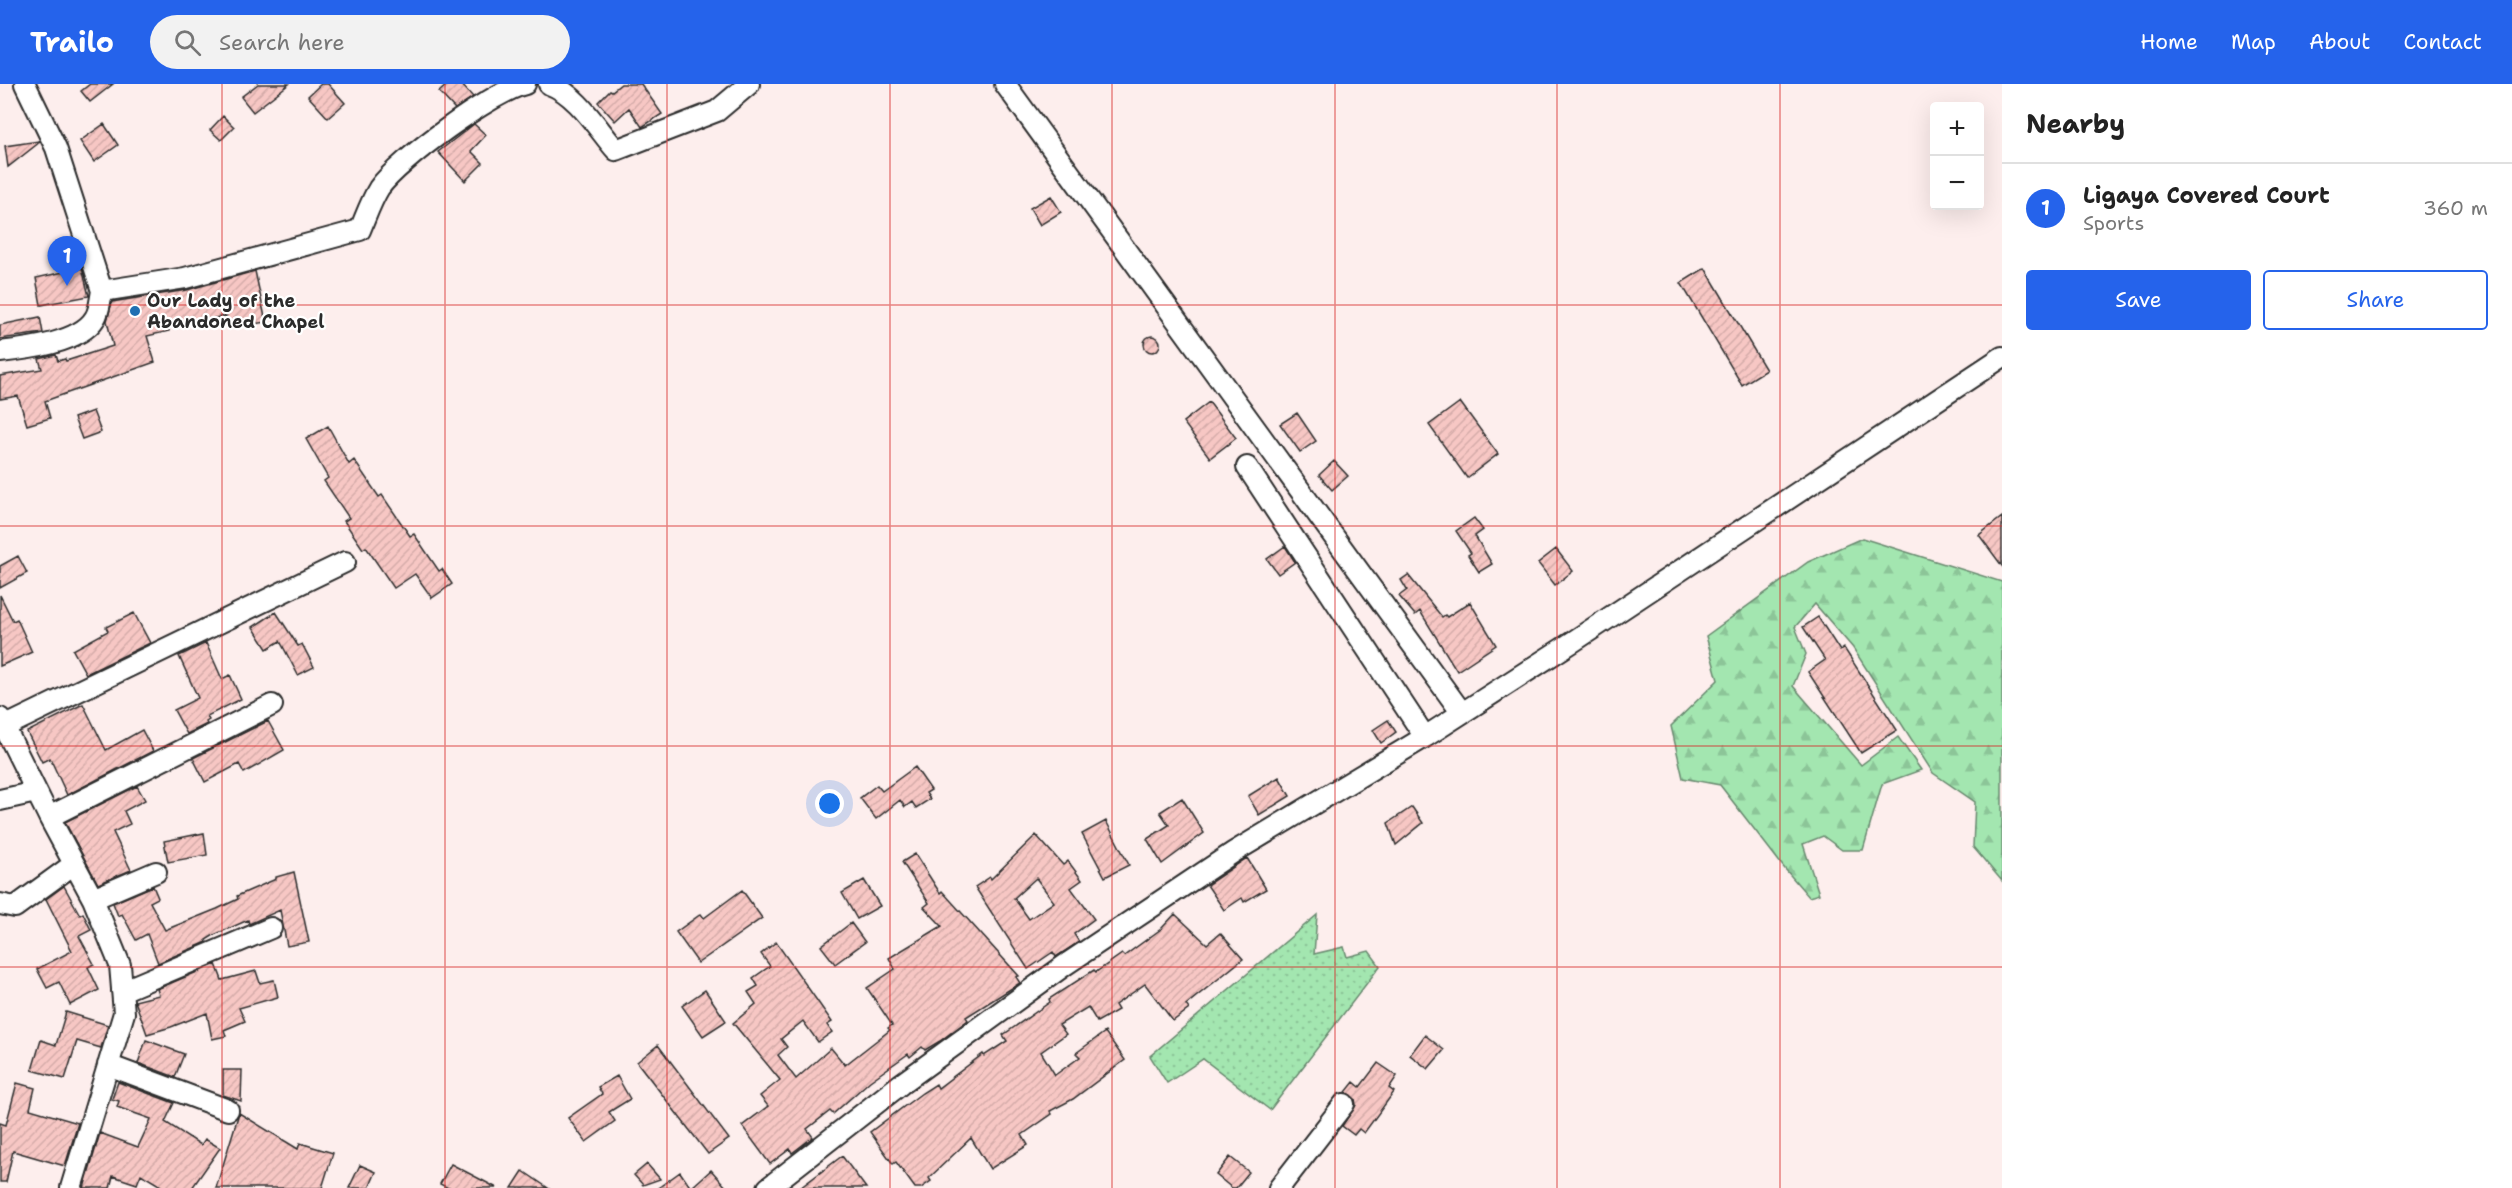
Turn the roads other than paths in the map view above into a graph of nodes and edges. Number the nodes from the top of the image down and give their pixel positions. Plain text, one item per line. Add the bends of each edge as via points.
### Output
1 (25, 84) edge
2 (525, 84) edge
3 (549, 84) edge
4 (749, 84) edge
5 (1005, 84) edge
6 (102, 291) junction
7 (0, 352) edge
8 (2002, 357) edge
9 (1246, 467) dead end
10 (345, 562) dead end
11 (272, 705) dead end
12 (1462, 713) junction
13 (2, 722) edge
14 (1425, 737) junction
15 (36, 792) junction
16 (0, 800) edge
17 (49, 817) junction
18 (74, 864) junction
19 (156, 872) dead end
20 (93, 899) junction
21 (0, 903) edge
22 (271, 928) dead end
23 (122, 992) junction
24 (108, 1065) junction
25 (1344, 1104) dead end
26 (228, 1110) dead end
27 (71, 1188) edge
28 (768, 1188) edge
29 (1279, 1188) edge

1 - 6 street via 56,148
2 - 6 street via 488,100 412,157 380,187 360,230 184,278
3 - 4 street via 569,95 616,150 717,111
5 - 12 street
6 - 7 street via 94,319 83,332
8 - 12 street
9 - 14 street
10 - 13 street
11 - 17 street
12 - 14 street
13 - 15 street
14 - 28 street via 1234,852 1065,965 901,1083
15 - 16 street
15 - 17 street
17 - 18 street
18 - 20 street
18 - 21 street via 15,907
19 - 20 street
20 - 23 street via 120,964
22 - 23 street
23 - 24 street via 124,1013
24 - 26 street
24 - 27 street
25 - 29 street

